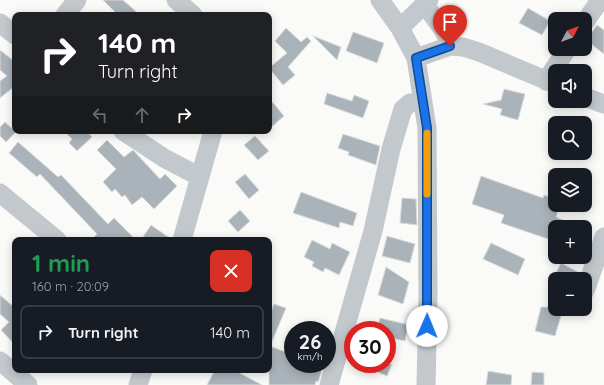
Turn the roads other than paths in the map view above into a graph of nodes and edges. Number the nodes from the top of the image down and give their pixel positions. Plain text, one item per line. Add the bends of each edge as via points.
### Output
1 (77, 0) edge
2 (176, 0) edge
3 (380, 0) edge
4 (600, 0) edge
5 (427, 2) edge
6 (67, 12) edge
7 (190, 12) edge
8 (592, 12) edge
9 (0, 23) edge
10 (400, 28) junction
11 (12, 33) edge
12 (450, 46) junction
13 (416, 58) junction
14 (548, 81) edge
15 (592, 99) edge
16 (423, 102) junction
17 (604, 104) edge
18 (128, 134) edge
19 (212, 134) edge
20 (200, 177) junction
21 (0, 193) edge
22 (53, 237) edge
23 (183, 237) edge
24 (604, 237) edge
25 (592, 272) edge
26 (0, 361) edge
27 (12, 371) edge
28 (14, 373) edge
29 (142, 373) edge
30 (28, 385) edge
31 (138, 385) edge
32 (329, 385) edge
33 (426, 385) edge

1 - 6 street
2 - 7 street
3 - 10 street
4 - 8 street
5 - 10 street
5 - 12 street
9 - 11 street
10 - 13 street
12 - 13 street
12 - 14 street via 479,52
13 - 16 street
15 - 17 street
16 - 32 street via 410,103 403,109 391,149 373,231
16 - 33 street via 427,136
18 - 20 street via 164,158
19 - 20 street
20 - 23 street
21 - 22 street
24 - 25 street
26 - 27 street
28 - 30 street
29 - 31 street

